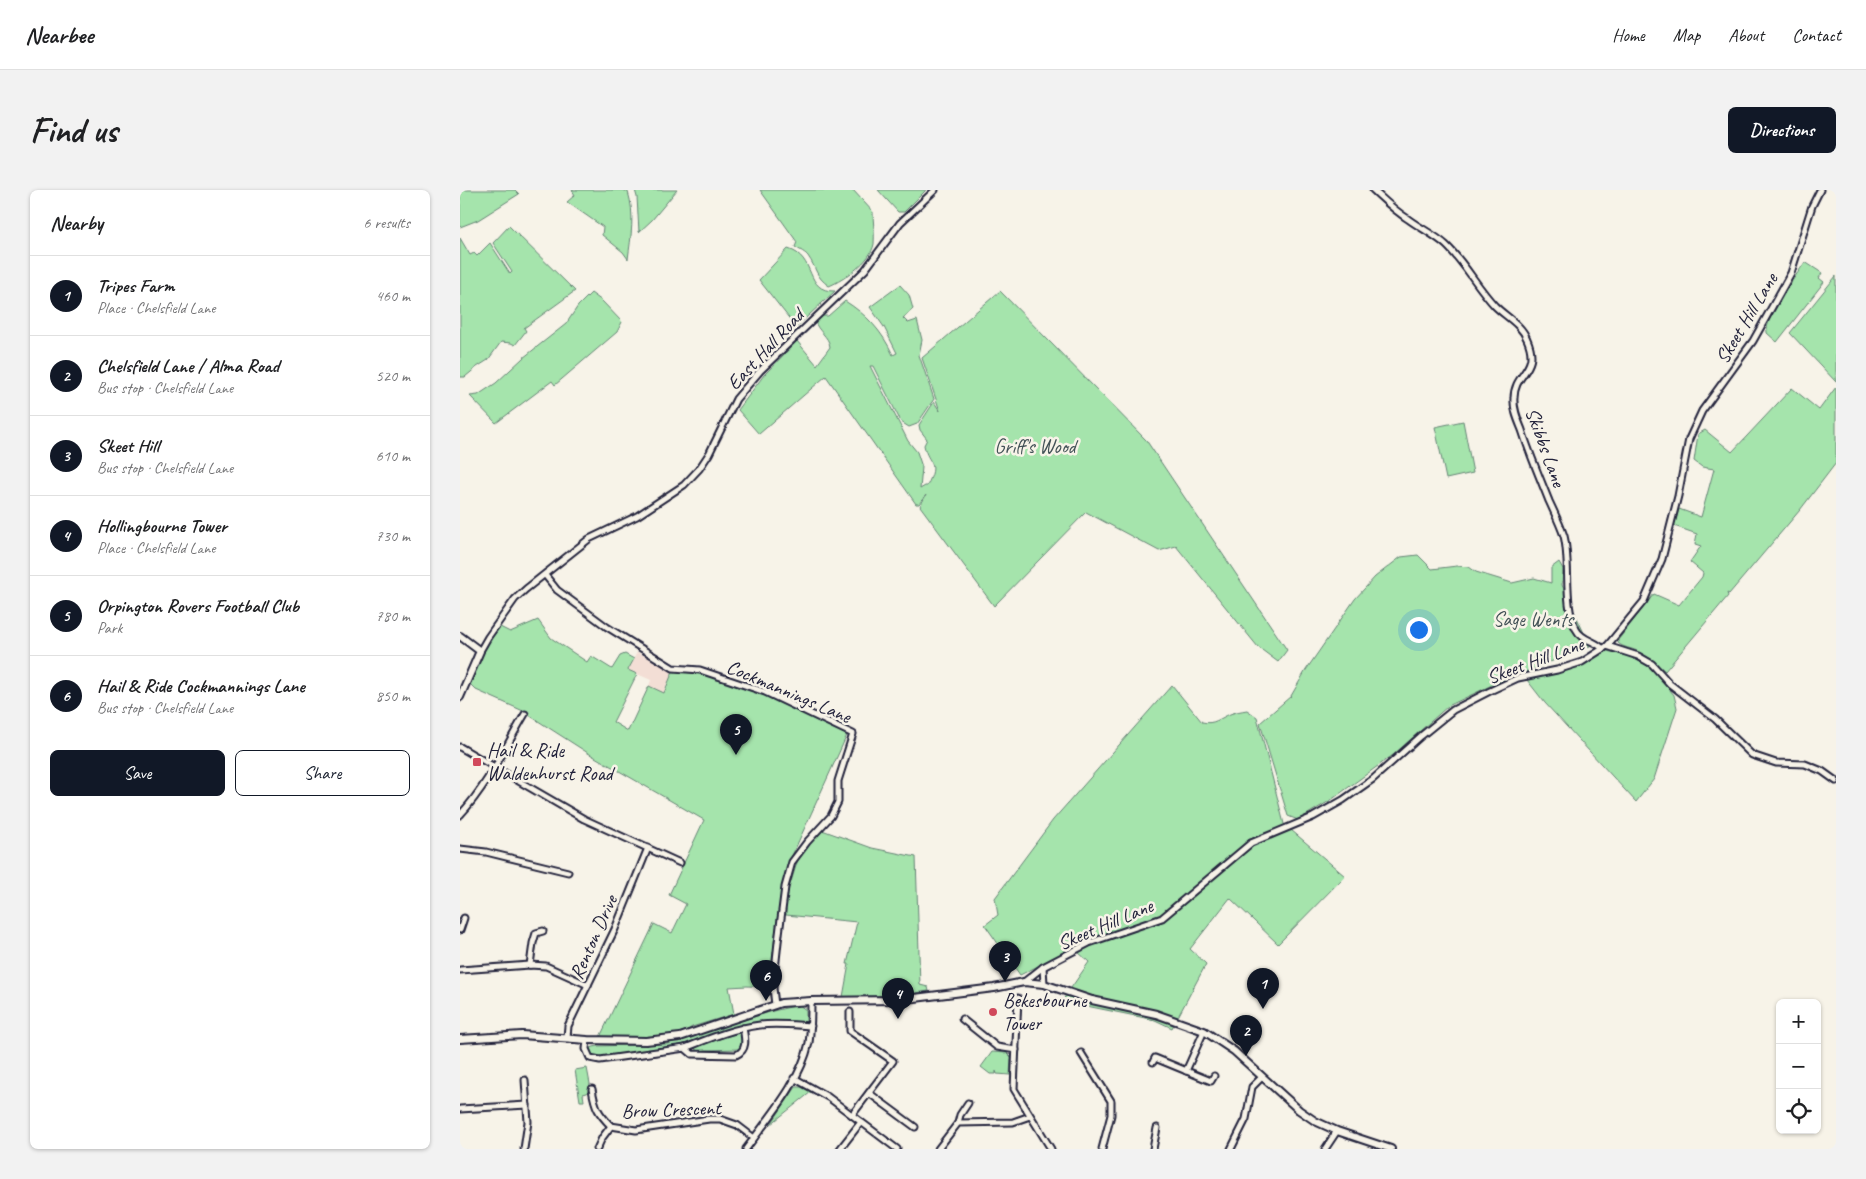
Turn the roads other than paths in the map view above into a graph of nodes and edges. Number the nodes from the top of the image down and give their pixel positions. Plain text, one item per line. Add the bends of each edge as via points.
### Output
1 (935, 190) edge
2 (1373, 190) edge
3 (1820, 190) edge
4 (545, 575) junction
5 (460, 636) edge
6 (1605, 648) junction
7 (480, 651) junction
8 (460, 697) edge
9 (525, 714) dead end
10 (460, 747) edge
11 (495, 766) junction
12 (1836, 781) edge
13 (460, 815) edge
14 (648, 848) junction
15 (460, 849) edge
16 (680, 863) dead end
17 (568, 872) dead end
18 (464, 918) dead end
19 (460, 930) edge
20 (543, 931) dead end
21 (530, 965) junction
22 (1043, 967) junction
23 (460, 970) edge
24 (1024, 982) junction
25 (1044, 984) junction
26 (588, 985) junction
27 (1018, 998) dead end
28 (811, 1001) junction
29 (775, 1005) junction
30 (850, 1012) dead end
31 (962, 1019) dead end
32 (811, 1026) junction
33 (743, 1028) junction
34 (1204, 1031) junction
35 (567, 1037) junction
36 (460, 1039) edge
37 (587, 1040) junction
38 (684, 1048) junction
39 (1016, 1050) junction
40 (1081, 1053) dead end
41 (1153, 1062) dead end
42 (1186, 1071) junction
43 (1214, 1076) dead end
44 (1262, 1077) junction
45 (794, 1078) junction
46 (525, 1080) dead end
47 (592, 1089) dead end
48 (869, 1093) junction
49 (968, 1103) dead end
50 (527, 1105) junction
51 (460, 1110) edge
52 (852, 1115) junction
53 (1030, 1116) junction
54 (861, 1122) junction
55 (958, 1123) junction
56 (611, 1126) junction
57 (916, 1127) dead end
58 (1157, 1128) dead end
59 (1337, 1131) junction
60 (754, 1138) junction
61 (524, 1149) edge
62 (596, 1149) edge
63 (746, 1149) edge
64 (840, 1149) edge
65 (897, 1149) edge
66 (938, 1149) edge
67 (1051, 1149) edge
68 (1102, 1149) edge
69 (1153, 1149) edge
70 (1231, 1149) edge
71 (1325, 1149) edge
72 (1391, 1149) edge

1 - 4 street, East Hall Road via 900,223 865,270 760,371 736,399 709,454 684,485 637,516 589,539
2 - 6 street, Skibbs Lane via 1406,218 1444,243 1497,308 1526,336 1531,359 1515,388 1516,411 1564,538 1568,594 1576,629 1585,638
3 - 6 street, Skeet Hill Lane via 1791,272 1753,342 1696,422 1689,439 1666,545 1648,594
4 - 7 street, East Hall Road via 515,599
4 - 29 street, Cockmannings Lane via 557,590 607,627 673,668 700,670 765,692 853,734 838,781 838,802 831,816 792,862 785,888 776,960
5 - 7 street
6 - 12 street, Skibbs Lane via 1638,656 1652,664 1752,755 1776,763 1805,764
6 - 22 street, Skeet Hill Lane via 1582,662 1518,678 1465,703 1441,719 1374,779 1343,800 1251,843 1162,918 1089,943
7 - 8 street
9 - 11 street
10 - 11 street
11 - 13 street
11 - 14 street via 584,819
14 - 16 street
14 - 26 street, Renton Drive
15 - 17 street
18 - 19 street
20 - 21 street via 534,931
21 - 23 street
21 - 26 street via 546,966
22 - 24 street, Skeet Hill Lane
22 - 25 street, Skeet Hill Lane
24 - 25 street
24 - 28 street via 899,1000
25 - 34 street via 1092,1000 1156,1014
26 - 35 street, Renton Drive via 568,1026
27 - 39 street
28 - 29 street
28 - 32 street
29 - 37 street via 663,1040
30 - 48 street via 850,1031 893,1061
31 - 39 street via 997,1047
32 - 33 street via 781,1024
32 - 45 street via 806,1054
33 - 38 street
33 - 38 street via 745,1046 741,1053 692,1054
34 - 42 street
34 - 44 street via 1234,1051
35 - 36 street via 522,1035
35 - 37 street
37 - 38 street via 590,1058 600,1060
39 - 53 street via 1014,1090
40 - 68 street via 1111,1101 1111,1115
41 - 42 street via 1155,1058
42 - 43 street via 1211,1080
44 - 59 street via 1299,1110
44 - 70 street via 1252,1087 1246,1119
45 - 52 street via 824,1094
45 - 60 street
46 - 50 street
47 - 56 street via 594,1105
48 - 52 street
48 - 57 street
49 - 55 street
50 - 51 street
50 - 61 street
52 - 54 street
53 - 55 street via 1013,1122
53 - 67 street
54 - 64 street
54 - 65 street
55 - 66 street
56 - 60 street, Brow Crescent via 636,1130 720,1119
56 - 62 street, Brow Crescent
58 - 69 street
59 - 71 street
59 - 72 street
60 - 63 street

